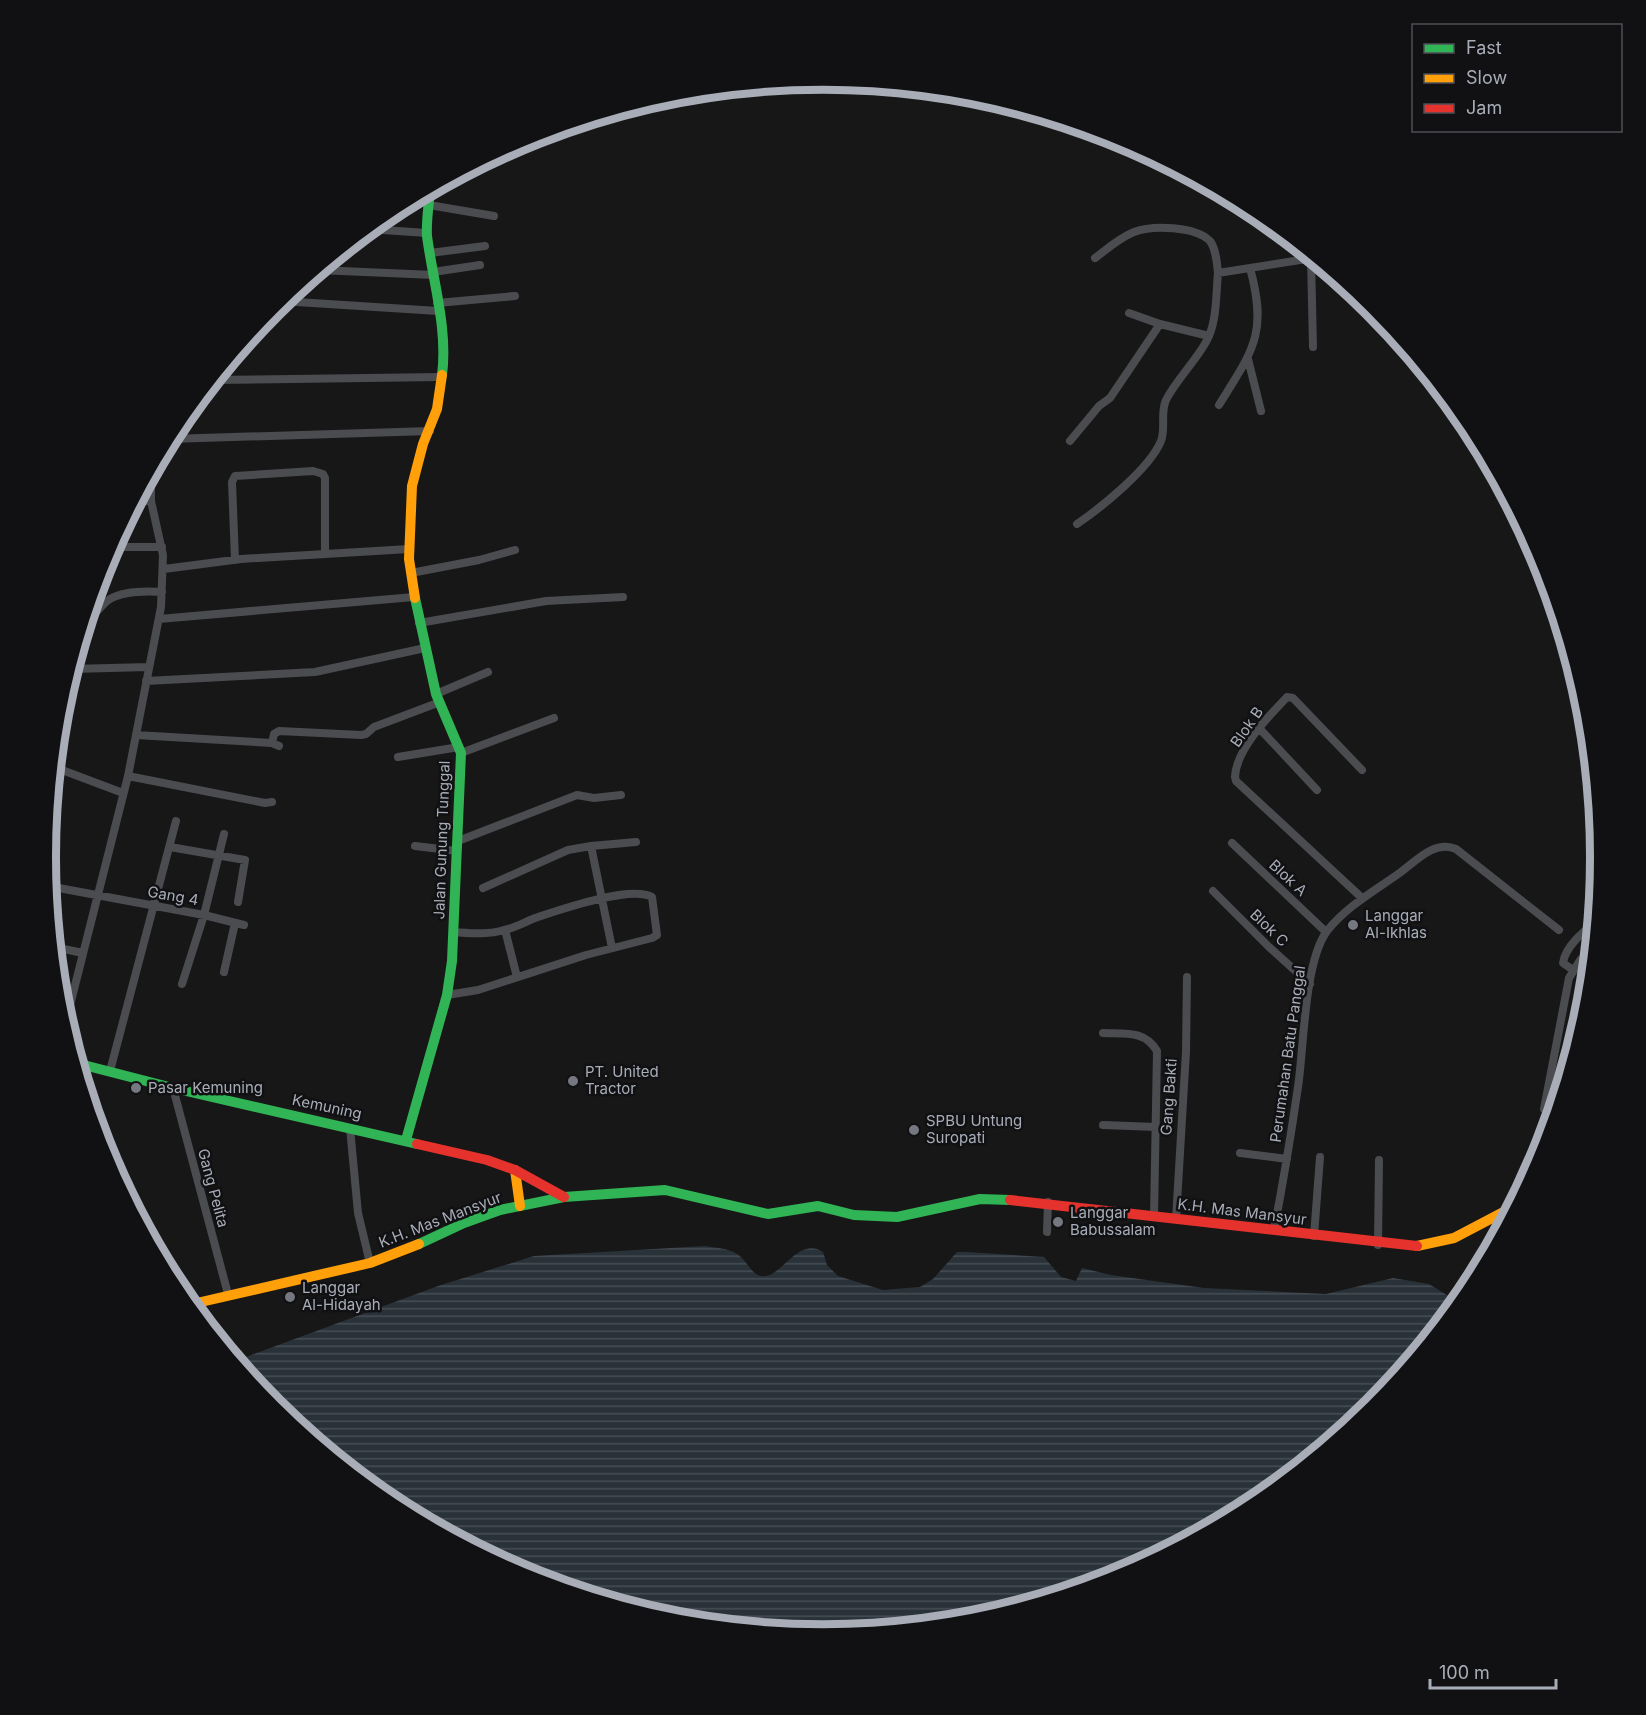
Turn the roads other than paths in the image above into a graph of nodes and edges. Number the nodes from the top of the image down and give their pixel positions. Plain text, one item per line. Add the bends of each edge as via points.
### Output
1 (429, 199) edge
2 (429, 205) junction
3 (494, 216) dead end
4 (382, 230) edge
5 (428, 233) junction
6 (485, 246) dead end
7 (430, 253) junction
8 (1095, 258) dead end
9 (1303, 259) edge
10 (480, 265) dead end
11 (1312, 266) edge
12 (1250, 268) junction
13 (329, 270) edge
14 (434, 273) junction
15 (1218, 273) junction
16 (516, 296) dead end
17 (294, 302) edge
18 (437, 307) junction
19 (1129, 312) dead end
20 (1160, 324) junction
21 (1209, 336) junction
22 (1312, 347) dead end
23 (1248, 359) junction
24 (441, 377) junction
25 (222, 380) edge
26 (1218, 405) dead end
27 (1261, 411) dead end
28 (430, 431) junction
29 (180, 439) edge
30 (1070, 441) dead end
31 (151, 487) edge
32 (144, 501) edge
33 (151, 501) junction
34 (1077, 524) dead end
35 (122, 547) edge
36 (162, 547) junction
37 (409, 549) junction
38 (516, 550) dead end
39 (324, 554) junction
40 (235, 560) junction
41 (164, 569) junction
42 (411, 573) junction
43 (162, 592) junction
44 (414, 597) junction
45 (623, 597) dead end
46 (96, 613) edge
47 (159, 619) junction
48 (419, 623) junction
49 (425, 648) junction
50 (149, 667) junction
51 (80, 669) edge
52 (488, 672) dead end
53 (146, 681) junction
54 (438, 698) junction
55 (554, 718) dead end
56 (1259, 728) junction
57 (135, 735) junction
58 (460, 750) junction
59 (398, 757) dead end
60 (61, 770) edge
61 (1362, 770) dead end
62 (128, 776) junction
63 (1317, 790) dead end
64 (123, 793) junction
65 (621, 795) dead end
66 (272, 802) dead end
67 (176, 821) dead end
68 (224, 834) dead end
69 (636, 842) dead end
70 (1232, 843) dead end
71 (415, 846) dead end
72 (457, 846) junction
73 (591, 846) junction
74 (170, 848) junction
75 (221, 855) junction
76 (57, 888) edge
77 (483, 888) dead end
78 (1213, 891) dead end
79 (97, 896) junction
80 (601, 898) junction
81 (1362, 898) junction
82 (238, 902) dead end
83 (155, 907) junction
84 (204, 915) junction
85 (235, 923) junction
86 (244, 925) dead end
87 (506, 930) junction
88 (1559, 930) dead end
89 (1587, 930) edge
90 (453, 932) junction
91 (1326, 932) junction
92 (61, 948) edge
93 (612, 948) junction
94 (83, 953) junction
95 (1584, 957) edge
96 (1573, 970) junction
97 (224, 972) dead end
98 (517, 977) junction
99 (1186, 977) dead end
100 (182, 984) dead end
101 (1310, 984) junction
102 (447, 995) junction
103 (69, 1003) edge
104 (1103, 1033) dead end
105 (85, 1066) edge
106 (110, 1071) junction
107 (173, 1088) junction
108 (1544, 1109) dead end
109 (1103, 1125) dead end
110 (1156, 1127) junction
111 (350, 1128) junction
112 (406, 1140) junction
113 (1240, 1153) dead end
114 (1320, 1157) dead end
115 (1287, 1159) junction
116 (1379, 1160) dead end
117 (515, 1170) junction
118 (564, 1197) junction
119 (1048, 1202) junction
120 (520, 1206) junction
121 (1503, 1213) edge
122 (1154, 1216) junction
123 (1176, 1219) junction
124 (1274, 1230) junction
125 (1047, 1232) dead end
126 (1314, 1236) junction
127 (1378, 1245) junction
128 (370, 1263) junction
129 (228, 1294) junction
130 (198, 1302) edge

1 - 2 street, Jalan Gunung Tunggal
2 - 3 street
2 - 5 street, Jalan Gunung Tunggal
4 - 5 street
5 - 7 street, Jalan Gunung Tunggal
6 - 7 street
7 - 14 street, Jalan Gunung Tunggal
8 - 15 street via 1134,232 1173,228 1210,242
9 - 12 street
10 - 14 street
11 - 22 street
12 - 15 street
12 - 23 street via 1258,296 1258,327
13 - 14 street
14 - 18 street, Jalan Gunung Tunggal
15 - 21 street
16 - 18 street
17 - 18 street
18 - 24 street, Jalan Gunung Tunggal via 444,360
19 - 20 street
20 - 21 street
20 - 30 street via 1110,398
21 - 34 street via 1166,400 1162,437 1155,451 1109,501
23 - 26 street
23 - 27 street
24 - 25 street
24 - 28 street, Jalan Gunung Tunggal
28 - 29 street
28 - 37 street, Jalan Gunung Tunggal via 415,469
31 - 33 street
32 - 33 street
33 - 36 street
35 - 36 street
36 - 41 street
37 - 39 street
37 - 42 street, Jalan Gunung Tunggal
38 - 42 street
39 - 40 street
39 - 40 street via 323,474 313,471 235,476
40 - 41 street
41 - 43 street
42 - 44 street, Jalan Gunung Tunggal
43 - 46 street via 121,595 108,600
43 - 47 street
44 - 47 street
44 - 48 street, Jalan Gunung Tunggal
45 - 48 street via 546,601
47 - 50 street
48 - 49 street, Jalan Gunung Tunggal
49 - 53 street via 315,672
49 - 54 street, Jalan Gunung Tunggal
50 - 51 street
50 - 53 street
52 - 54 street
53 - 57 street
54 - 57 street via 361,735 279,730 274,734 275,745
54 - 58 street, Jalan Gunung Tunggal
55 - 58 street
56 - 61 street, Blok B via 1287,697 1293,698
56 - 63 street
56 - 81 street, Blok B via 1235,772 1236,781
57 - 62 street
58 - 59 street
58 - 72 street, Jalan Gunung Tunggal
60 - 64 street
62 - 64 street
62 - 66 street
64 - 79 street
65 - 72 street via 577,795
67 - 74 street
68 - 75 street
69 - 73 street
70 - 91 street, Blok A
71 - 72 street
72 - 90 street, Jalan Gunung Tunggal
73 - 77 street via 568,850
73 - 80 street
74 - 75 street
74 - 83 street
75 - 82 street via 245,861
75 - 84 street
76 - 79 street, Gang 4
78 - 101 street, Blok C
79 - 83 street, Gang 4
79 - 94 street
80 - 87 street
80 - 93 street
80 - 93 street via 628,894 652,897 657,935
81 - 88 street, Perumahan Batu Panggal via 1432,849 1447,845
81 - 91 street, Perumahan Batu Panggal
83 - 84 street, Gang 4
83 - 106 street
84 - 85 street, Gang 4
84 - 100 street
85 - 86 street, Gang 4
85 - 97 street
87 - 90 street
87 - 98 street
89 - 96 street via 1564,958 1563,963
90 - 102 street, Jalan Gunung Tunggal
91 - 101 street, Perumahan Batu Panggal
92 - 94 street
93 - 98 street
94 - 103 street
95 - 96 street
96 - 108 street
98 - 102 street
99 - 123 street, Gang Bakti via 1186,1052
101 - 115 street, Perumahan Batu Panggal
102 - 112 street, Jalan Gunung Tunggal
104 - 110 street via 1138,1035 1152,1042 1158,1065
105 - 106 street, Kemuning
106 - 107 street, Kemuning
107 - 111 street, Kemuning
107 - 129 street, Gang Pelita
109 - 110 street
110 - 122 street
111 - 112 street, Kemuning
111 - 128 street via 358,1213
112 - 117 street, Kemuning
113 - 115 street
114 - 126 street
115 - 124 street, Perumahan Batu Panggal
116 - 127 street
117 - 118 street, Kemuning
117 - 120 street
118 - 119 street, K.H. Mas Mansyur via 664,1190 768,1214 818,1206 854,1215 897,1217 980,1199
118 - 120 street, K.H. Mas Mansyur
119 - 122 street, K.H. Mas Mansyur
119 - 125 street
120 - 128 street, K.H. Mas Mansyur via 464,1223
121 - 127 street, K.H. Mas Mansyur via 1460,1237 1433,1245
122 - 123 street, K.H. Mas Mansyur
123 - 124 street, K.H. Mas Mansyur
124 - 126 street, K.H. Mas Mansyur
126 - 127 street, K.H. Mas Mansyur
128 - 129 street, K.H. Mas Mansyur
129 - 130 street, K.H. Mas Mansyur

